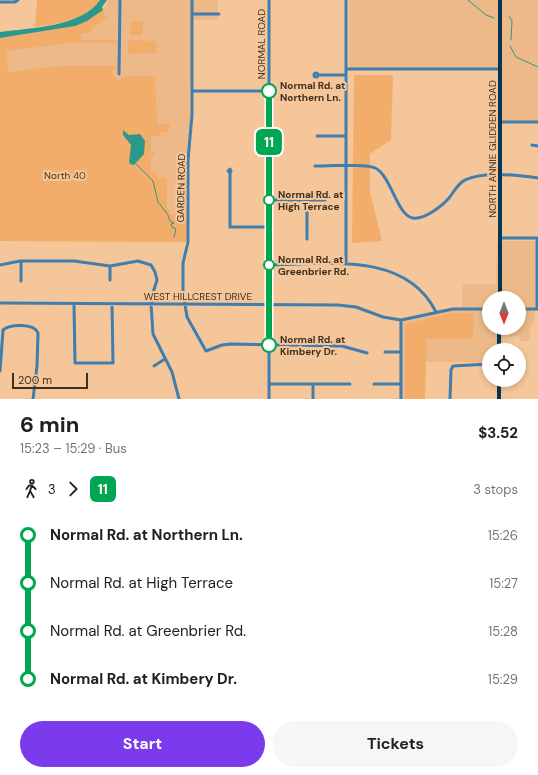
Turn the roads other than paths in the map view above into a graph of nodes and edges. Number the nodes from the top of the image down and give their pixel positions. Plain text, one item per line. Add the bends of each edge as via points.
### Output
1 (18, 0) edge
2 (120, 0) edge
3 (192, 0) edge
4 (269, 0) edge
5 (346, 0) edge
6 (500, 0) edge
7 (0, 2) edge
8 (192, 14) junction
9 (219, 14) dead end
10 (346, 69) junction
11 (500, 69) junction
12 (119, 74) dead end
13 (318, 75) dead end
14 (346, 75) junction
15 (192, 91) junction
16 (269, 91) junction
17 (502, 122) junction
18 (538, 122) edge
19 (317, 136) dead end
20 (345, 136) junction
21 (532, 145) dead end
22 (538, 146) edge
23 (315, 166) dead end
24 (346, 166) junction
25 (230, 173) dead end
26 (500, 175) junction
27 (538, 178) edge
28 (269, 200) junction
29 (307, 200) junction
30 (325, 200) dead end
31 (269, 227) junction
32 (500, 238) junction
33 (538, 238) edge
34 (307, 239) dead end
35 (21, 261) junction
36 (346, 264) junction
37 (0, 265) edge
38 (269, 265) junction
39 (110, 266) junction
40 (110, 280) dead end
41 (21, 281) dead end
42 (500, 291) edge
43 (0, 303) edge
44 (74, 304) junction
45 (112, 304) junction
46 (151, 304) junction
47 (184, 304) junction
48 (268, 304) junction
49 (482, 309) edge
50 (526, 309) edge
51 (538, 309) edge
52 (436, 312) junction
53 (402, 320) junction
54 (269, 345) junction
55 (385, 352) dead end
56 (401, 352) junction
57 (367, 353) dead end
58 (165, 359) junction
59 (482, 364) edge
60 (154, 366) dead end
61 (0, 371) edge
62 (269, 384) junction
63 (313, 384) junction
64 (350, 384) dead end
65 (374, 384) dead end
66 (401, 384) junction
67 (499, 387) edge
68 (33, 399) edge
69 (178, 399) edge
70 (269, 399) edge
71 (313, 399) edge
72 (401, 399) edge
73 (450, 399) edge
74 (499, 399) edge

1 - 7 street
2 - 12 street
3 - 8 street, GARDEN ROAD
4 - 16 street, NORMAL ROAD
5 - 10 street
6 - 11 main road, NORTH ANNIE GLIDDEN ROAD
8 - 9 street
8 - 15 street, GARDEN ROAD
10 - 11 street
10 - 14 street
11 - 17 main road, NORTH ANNIE GLIDDEN ROAD
13 - 14 street
14 - 20 street
15 - 16 street
15 - 47 street, GARDEN ROAD via 188,160 188,242 183,267
16 - 28 street, NORMAL ROAD
17 - 18 street
17 - 26 main road, NORTH ANNIE GLIDDEN ROAD
19 - 20 street
20 - 24 street
21 - 22 street
23 - 24 street
24 - 26 street via 369,166 378,170 410,218 418,218 448,199 465,180
24 - 36 street
25 - 31 street via 230,227
26 - 27 street
26 - 32 main road, NORTH ANNIE GLIDDEN ROAD
28 - 29 street
28 - 31 street, NORMAL ROAD
29 - 30 street
29 - 34 street
31 - 38 street, NORMAL ROAD
32 - 33 street
32 - 42 main road, NORTH ANNIE GLIDDEN ROAD
33 - 51 street
35 - 37 street
35 - 39 street via 74,261
35 - 41 street
36 - 38 street
36 - 52 street via 370,266 396,274 427,296
38 - 48 street, NORMAL ROAD
39 - 40 street
39 - 46 street via 138,261 151,265 157,280
43 - 44 street, WEST HILLCREST DRIVE
44 - 45 street, WEST HILLCREST DRIVE
44 - 45 street via 75,363 113,363
45 - 46 street, WEST HILLCREST DRIVE
46 - 47 street, WEST HILLCREST DRIVE
46 - 58 street via 153,334
47 - 48 street, WEST HILLCREST DRIVE
47 - 54 street, GARDEN ROAD via 191,325 206,351 225,345
48 - 53 street, WEST HILLCREST DRIVE via 347,306
48 - 54 street, NORMAL ROAD
49 - 52 street, WEST HILLCREST DRIVE
50 - 51 street
52 - 53 street, WEST HILLCREST DRIVE
53 - 56 street
54 - 57 street via 342,346
54 - 62 street, NORMAL ROAD
55 - 56 street
56 - 66 street
58 - 60 street
58 - 69 street via 175,382
59 - 73 street via 455,365 451,368
61 - 68 street via 4,328 32,326 38,333 38,366
62 - 63 street
62 - 70 street, NORMAL ROAD
63 - 64 street
63 - 71 street
65 - 66 street
66 - 72 street
67 - 74 main road

